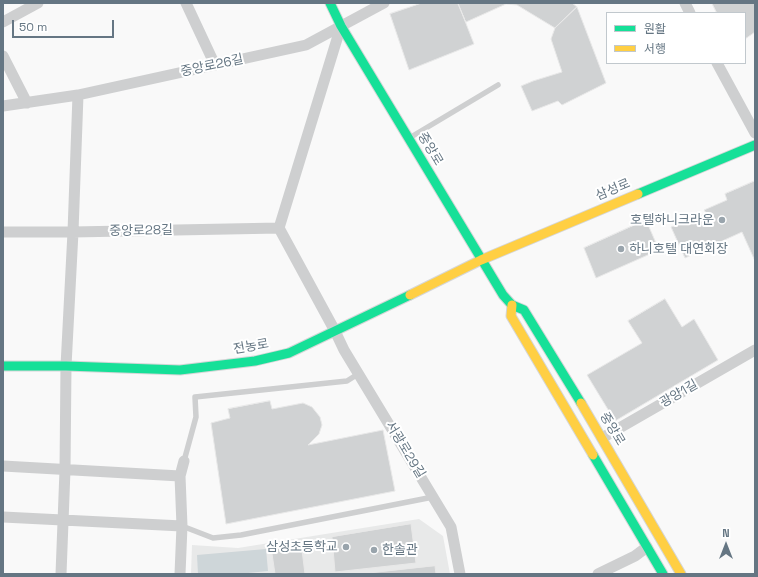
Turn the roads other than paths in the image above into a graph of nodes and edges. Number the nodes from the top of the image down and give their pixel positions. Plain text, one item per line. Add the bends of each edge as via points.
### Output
1 (38, 3) edge
2 (186, 3) edge
3 (330, 3) edge
4 (384, 3) edge
5 (685, 3) edge
6 (690, 12) edge
7 (3, 22) edge
8 (341, 26) junction
9 (3, 56) edge
10 (718, 64) edge
11 (215, 65) junction
12 (498, 85) dead end
13 (78, 95) junction
14 (27, 103) junction
15 (3, 106) edge
16 (755, 133) edge
17 (409, 138) junction
18 (753, 148) edge
19 (279, 228) junction
20 (3, 232) edge
21 (73, 232) junction
22 (481, 260) junction
23 (512, 305) junction
24 (335, 331) junction
25 (755, 350) edge
26 (3, 366) edge
27 (66, 366) junction
28 (358, 374) junction
29 (602, 438) junction
30 (184, 461) joint
31 (3, 466) edge
32 (65, 470) junction
33 (180, 476) junction
34 (433, 496) junction
35 (3, 517) edge
36 (63, 520) junction
37 (182, 526) junction
38 (647, 547) junction
39 (601, 573) edge
40 (61, 574) edge
41 (180, 574) edge
42 (460, 574) edge
43 (663, 574) edge
44 (681, 574) edge

1 - 7 street
2 - 11 street
3 - 8 main road, 중앙로
4 - 8 street, 중앙로26길
5 - 6 street
8 - 11 street, 중앙로26길 via 306,45
8 - 17 main road, 중앙로
8 - 19 street
9 - 14 street
10 - 16 street
11 - 13 street, 중앙로26길
12 - 17 lane
13 - 14 street, 중앙로26길
13 - 21 street
14 - 15 street, 중앙로26길
17 - 22 main road, 중앙로
18 - 22 main road, 삼성로
19 - 21 street, 중앙로28길
19 - 24 street
20 - 21 street, 중앙로28길
21 - 27 street
22 - 23 main road, 중앙로
22 - 24 main road, 전농로
23 - 29 main road, 중앙로 via 524,310
23 - 38 main road, 중앙로 via 511,316
24 - 27 main road, 전농로 via 289,354 255,361 180,370
24 - 28 street, 서광로29길
25 - 29 street, 광양1길
26 - 27 main road, 전농로
27 - 32 street
28 - 30 lane via 347,381 195,397 196,417
28 - 34 street, 서광로29길
29 - 44 main road, 중앙로
30 - 33 street
31 - 32 street
32 - 33 street
32 - 36 street
33 - 37 street
34 - 37 lane via 241,535 213,538
34 - 42 street, 서광로29길 via 451,527
35 - 36 street
36 - 37 street
36 - 40 street
37 - 41 street
38 - 39 street
38 - 43 main road, 중앙로

